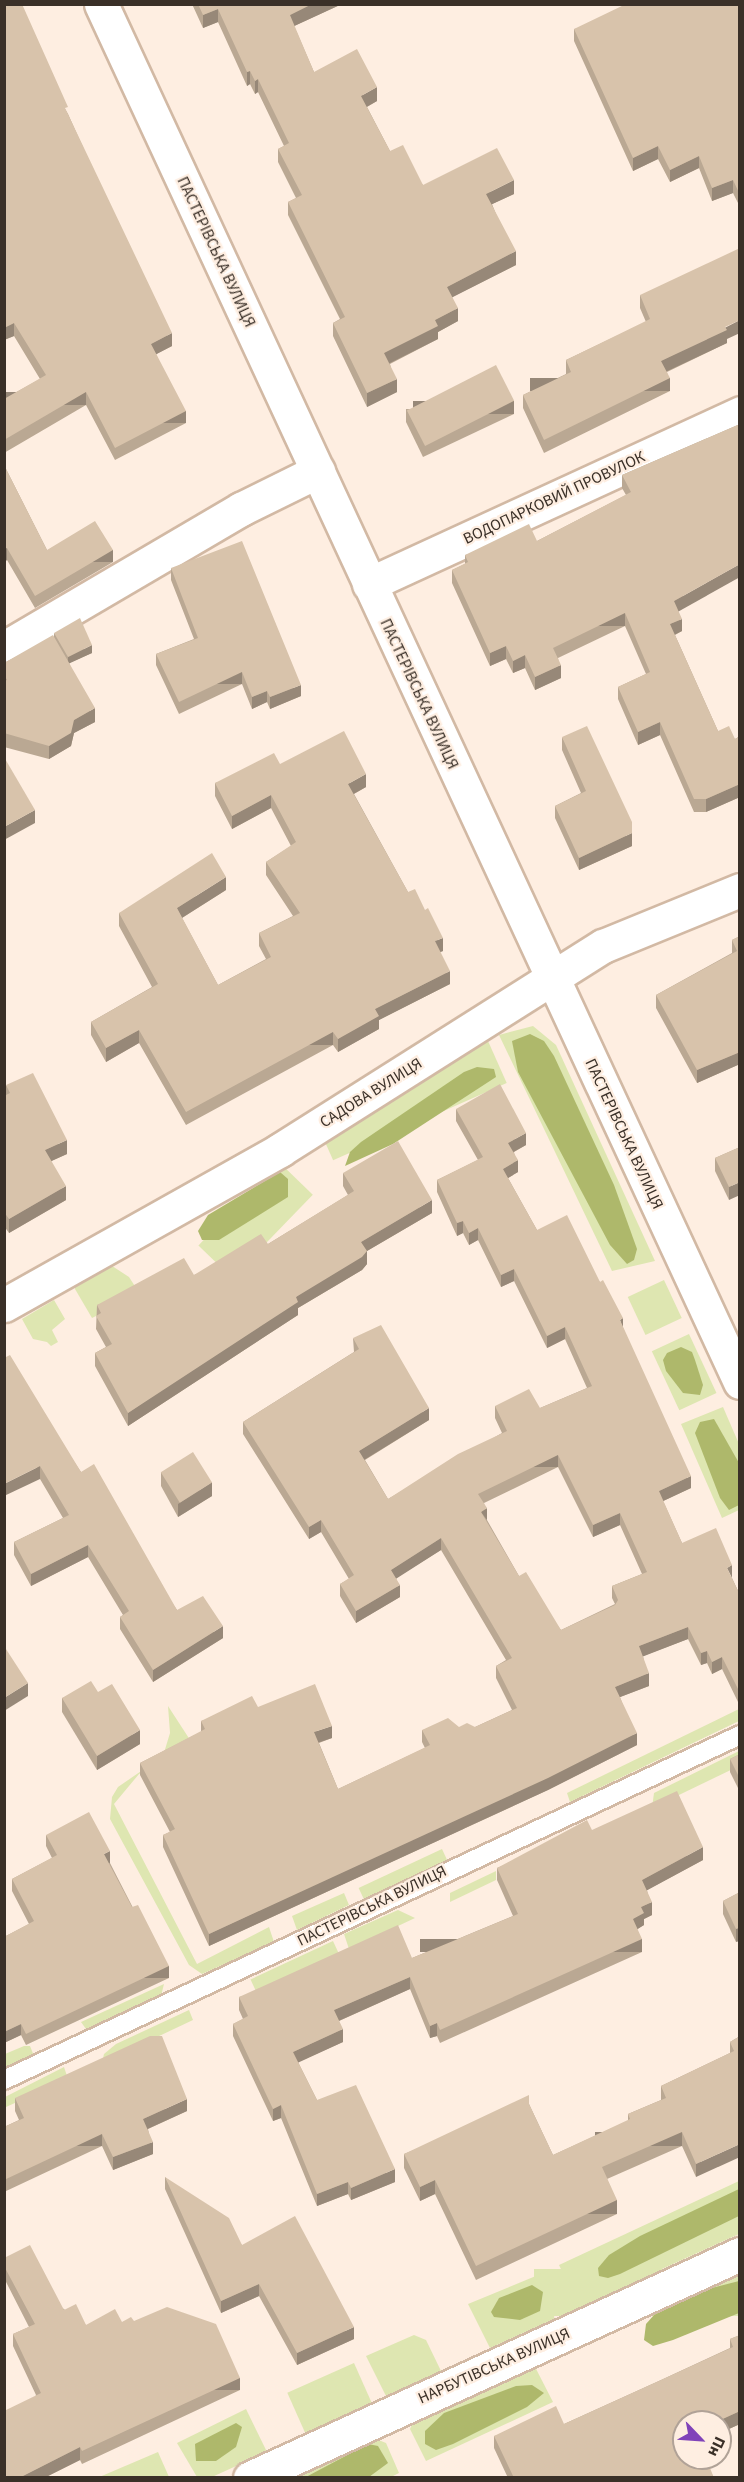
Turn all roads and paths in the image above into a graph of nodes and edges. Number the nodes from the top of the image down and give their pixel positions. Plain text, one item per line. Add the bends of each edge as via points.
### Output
1 (101, 4) edge
2 (740, 413) edge
3 (318, 471) junction
4 (369, 584) junction
5 (4, 648) edge
6 (740, 890) edge
7 (552, 979) junction
8 (4, 1305) edge
9 (740, 1382) edge
10 (740, 1735) edge
11 (4, 2080) edge
12 (740, 2254) edge
13 (250, 2478) edge

1 - 3 street, ПАСТЕРІВСЬКА ВУЛИЦЯ
2 - 4 street, ВОДОПАРКОВИЙ ПРОВУЛОК
3 - 4 street, ПАСТЕРІВСЬКА ВУЛИЦЯ
3 - 5 street via 241,509
4 - 7 street, ПАСТЕРІВСЬКА ВУЛИЦЯ
6 - 7 street, САДОВА ВУЛИЦЯ via 603,946
7 - 8 street, САДОВА ВУЛИЦЯ via 280,1150
7 - 9 street, ПАСТЕРІВСЬКА ВУЛИЦЯ
10 - 11 lane, ПАСТЕРІВСЬКА ВУЛИЦЯ
12 - 13 street, НАРБУТІВСЬКА ВУЛИЦЯ

